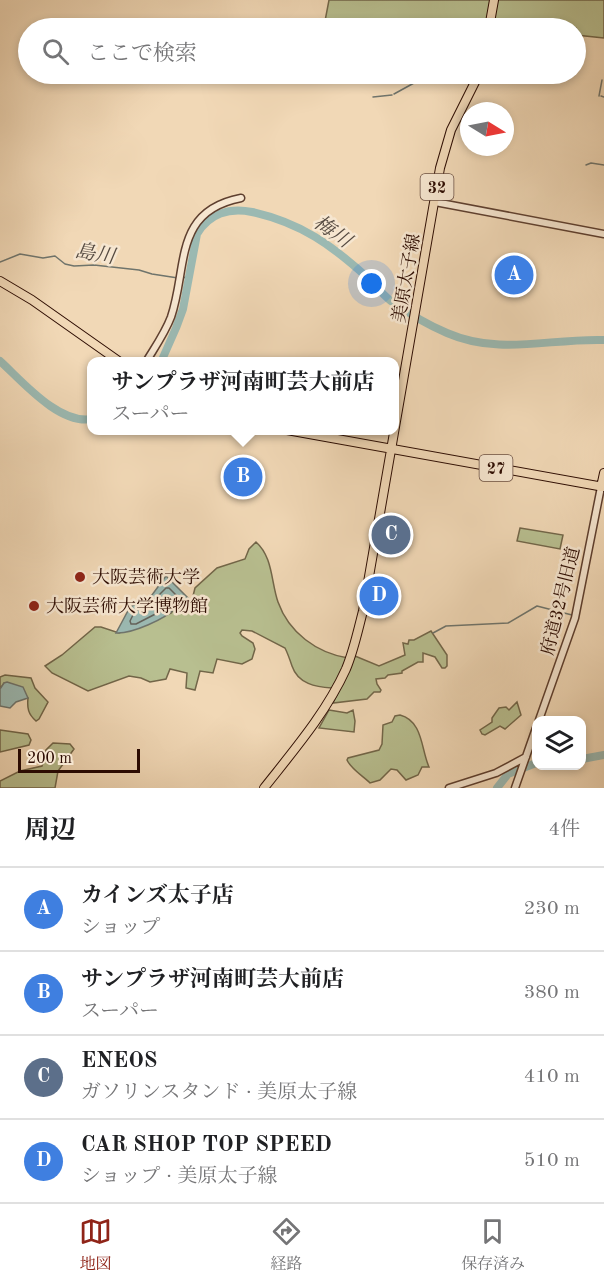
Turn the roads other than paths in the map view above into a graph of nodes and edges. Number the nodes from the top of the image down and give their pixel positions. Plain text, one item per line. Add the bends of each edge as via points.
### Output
1 (494, 0) edge
2 (491, 18) edge
3 (474, 84) edge
4 (241, 198) dead end
5 (435, 202) junction
6 (604, 234) edge
7 (0, 280) edge
8 (113, 357) edge
9 (149, 357) edge
10 (399, 409) edge
11 (313, 435) edge
12 (395, 435) edge
13 (392, 450) junction
14 (604, 473) edge
15 (603, 487) edge
16 (540, 716) edge
17 (532, 741) edge
18 (525, 759) junction
19 (264, 788) edge
20 (449, 788) edge
21 (515, 788) edge

1 - 2 main road
3 - 5 main road, 美原太子線 / 32 via 446,143
4 - 9 street via 208,211 193,227 184,248 171,316
5 - 6 street
5 - 10 main road, 美原太子線 / 32
7 - 8 main road
11 - 13 main road, 27
12 - 13 main road, 美原太子線 / 32
13 - 15 main road, 27
13 - 19 main road, 美原太子線 / 32 via 363,611 346,668 325,708
14 - 15 main road
15 - 16 street, 府道32号旧道 via 575,618
17 - 18 street
18 - 20 street
18 - 21 street

